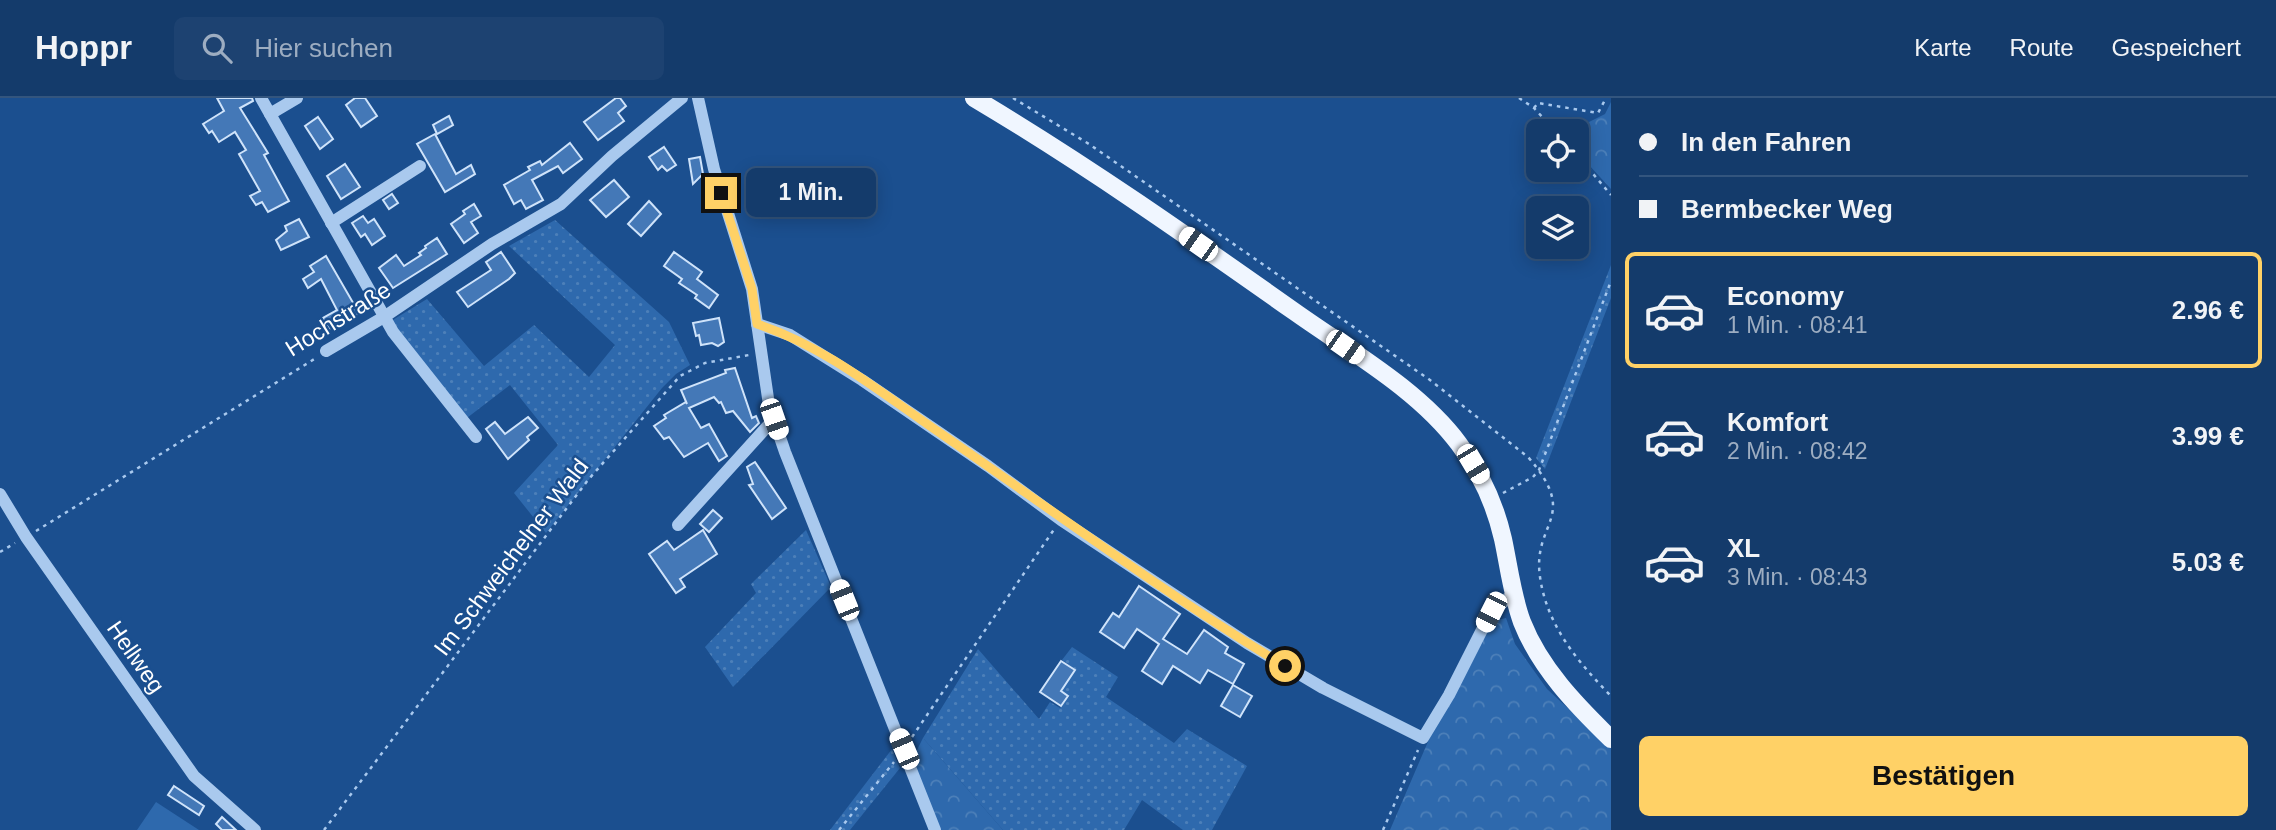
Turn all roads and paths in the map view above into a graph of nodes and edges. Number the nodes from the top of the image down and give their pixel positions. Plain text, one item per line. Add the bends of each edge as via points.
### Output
1 (261, 98) edge
2 (297, 98) edge
3 (682, 98) edge
4 (698, 98) edge
5 (974, 98) edge
6 (1013, 98) edge
7 (1520, 98) edge
8 (1606, 98) edge
9 (1534, 108) junction
10 (270, 114) junction
11 (1544, 119) edge
12 (420, 166) dead end
13 (1589, 169) edge
14 (1611, 195) edge
15 (331, 223) junction
16 (1611, 281) edge
17 (384, 317) junction
18 (757, 324) junction
19 (326, 352) joint
20 (760, 353) junction
21 (774, 419) junction
22 (476, 437) dead end
23 (1539, 470) junction
24 (0, 494) edge
25 (1491, 500) junction
26 (1061, 520) junction
27 (678, 526) dead end
28 (26, 537) junction
29 (0, 552) edge
30 (1513, 594) junction
31 (1611, 696) edge
32 (1423, 738) junction
33 (1611, 738) edge
34 (904, 749) junction
35 (255, 830) edge
36 (324, 830) edge
37 (839, 830) edge
38 (935, 830) edge
39 (1383, 830) edge

1 - 10 street
2 - 10 street
3 - 17 street, Hochstraße via 561,204
4 - 18 street via 714,169 752,289
5 - 25 main road via 1062,150 1417,400 1458,442
6 - 23 path via 1089,144 1430,380 1510,441
7 - 9 path
8 - 9 path via 1598,113 1538,103
9 - 11 path
10 - 15 street
12 - 15 street
13 - 14 path
15 - 17 street
16 - 23 path
17 - 19 street, Hochstraße
17 - 22 street
18 - 20 street
18 - 26 street via 790,335 862,380
19 - 28 path, Hochstraße
20 - 21 street
20 - 36 path, Im Schweichelner Wald via 705,363 680,376 589,480
21 - 27 street
21 - 34 street
23 - 25 path
23 - 31 path via 1553,501 1540,576 1548,603 1559,634
24 - 28 street, Hellweg
25 - 30 main road
26 - 32 street via 1247,643
26 - 34 path
28 - 29 path, Hochstraße
28 - 35 street, Hellweg via 194,776
30 - 32 street via 1491,612
30 - 33 main road via 1522,623 1556,680
32 - 39 path
34 - 37 path
34 - 38 street

